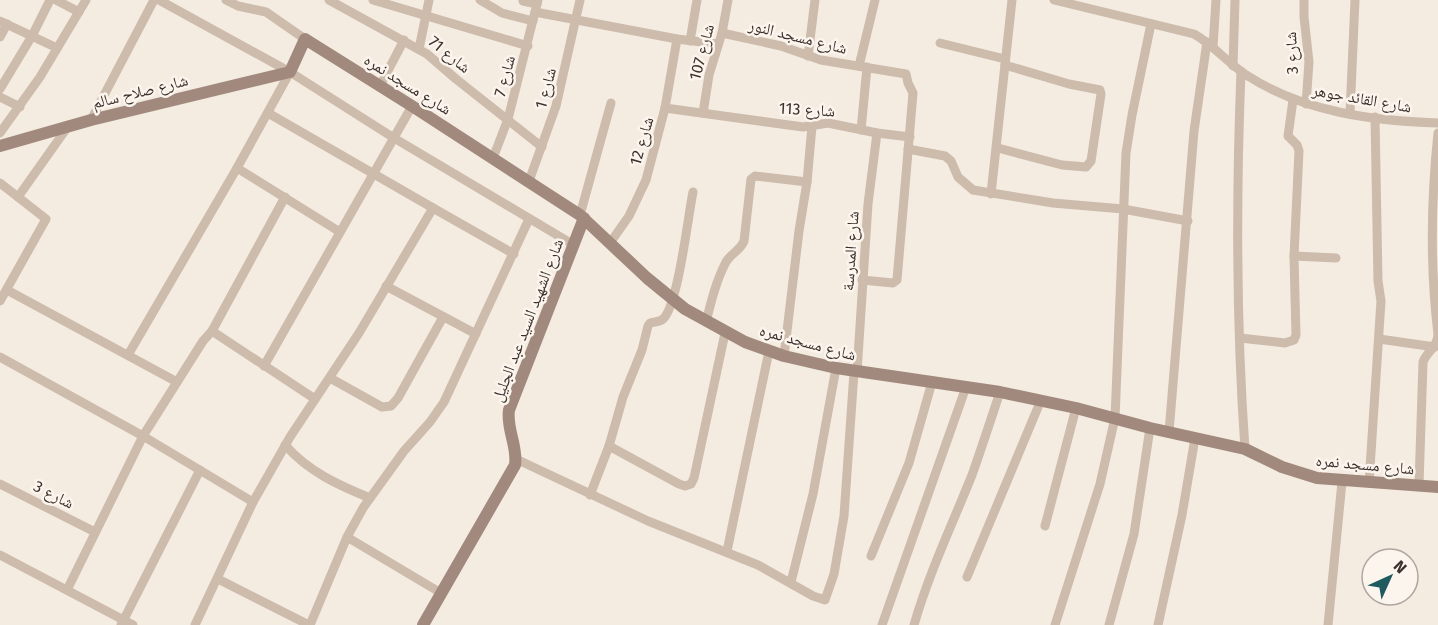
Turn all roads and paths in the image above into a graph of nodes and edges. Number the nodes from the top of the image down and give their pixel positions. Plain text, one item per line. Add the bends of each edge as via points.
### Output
1 (50, 0) edge
2 (56, 0) edge
3 (86, 0) edge
4 (154, 0) edge
5 (159, 0) edge
6 (226, 0) edge
7 (329, 0) edge
8 (374, 0) edge
9 (429, 0) edge
10 (480, 0) edge
11 (580, 0) edge
12 (697, 0) edge
13 (728, 0) edge
14 (815, 0) edge
15 (876, 0) edge
16 (1012, 0) edge
17 (1054, 0) edge
18 (1101, 0) edge
19 (1216, 0) edge
20 (1235, 0) edge
21 (1304, 0) edge
22 (1355, 0) edge
23 (522, 1) edge
24 (341, 3) edge
25 (536, 9) edge
26 (1099, 11) junction
27 (79, 12) junction
28 (426, 16) junction
29 (576, 20) junction
30 (3, 23) edge
31 (1151, 24) junction
32 (722, 33) junction
33 (0, 36) edge
34 (32, 36) junction
35 (305, 39) junction
36 (677, 39) junction
37 (404, 40) junction
38 (690, 41) junction
39 (940, 43) dead end
40 (718, 44) junction
41 (1210, 44) junction
42 (528, 46) junction
43 (57, 48) junction
44 (419, 49) junction
45 (808, 56) junction
46 (1005, 62) junction
47 (863, 67) junction
48 (1237, 68) junction
49 (290, 72) junction
50 (380, 86) junction
51 (0, 89) edge
52 (0, 97) edge
53 (1293, 100) junction
54 (611, 103) dead end
55 (1306, 104) junction
56 (20, 106) junction
57 (412, 106) junction
58 (665, 108) junction
59 (268, 113) junction
60 (703, 113) junction
61 (1350, 114) junction
62 (1375, 117) junction
63 (508, 119) junction
64 (91, 120) junction
65 (1438, 123) edge
66 (69, 125) junction
67 (812, 126) junction
68 (861, 130) junction
69 (0, 133) edge
70 (877, 133) junction
71 (1438, 133) edge
72 (910, 137) junction
73 (394, 138) junction
74 (0, 146) edge
75 (542, 147) junction
76 (998, 148) junction
77 (908, 149) junction
78 (493, 158) junction
79 (237, 168) junction
80 (374, 173) junction
81 (529, 181) junction
82 (807, 182) junction
83 (1435, 184) edge
84 (1, 186) edge
85 (693, 192) dead end
86 (991, 194) junction
87 (18, 196) junction
88 (285, 197) junction
89 (433, 208) junction
90 (1123, 209) junction
91 (582, 216) junction
92 (530, 219) junction
93 (1188, 221) junction
94 (340, 232) junction
95 (610, 243) junction
96 (574, 245) junction
97 (514, 254) junction
98 (1294, 256) junction
99 (1336, 258) dead end
100 (862, 280) junction
101 (386, 286) junction
102 (7, 290) junction
103 (673, 299) junction
104 (0, 301) edge
105 (443, 317) junction
106 (706, 322) junction
107 (212, 331) junction
108 (725, 333) junction
109 (476, 334) junction
110 (1438, 334) edge
111 (1240, 338) junction
112 (1379, 339) junction
113 (1435, 347) junction
114 (769, 351) junction
115 (128, 355) junction
116 (784, 356) junction
117 (0, 357) edge
118 (264, 366) junction
119 (836, 368) junction
120 (855, 372) junction
121 (330, 378) junction
122 (177, 382) junction
123 (932, 382) junction
124 (966, 387) junction
125 (1000, 392) junction
126 (315, 399) junction
127 (1041, 400) junction
128 (1076, 408) junction
129 (1115, 418) junction
130 (1150, 428) junction
131 (1168, 432) junction
132 (143, 436) junction
133 (1195, 438) junction
134 (285, 445) junction
135 (609, 446) junction
136 (1245, 449) junction
137 (516, 459) junction
138 (200, 470) junction
139 (1342, 482) junction
140 (1369, 483) junction
141 (0, 484) edge
142 (1419, 485) junction
143 (1438, 488) edge
144 (590, 495) junction
145 (370, 498) junction
146 (253, 502) junction
147 (1045, 526) dead end
148 (95, 532) junction
149 (347, 537) junction
150 (727, 551) junction
151 (0, 555) edge
152 (870, 556) dead end
153 (967, 577) dead end
154 (218, 579) junction
155 (791, 582) junction
156 (67, 590) junction
157 (441, 593) junction
158 (123, 622) edge
159 (133, 625) edge
160 (195, 625) edge
161 (310, 625) edge
162 (423, 625) edge
163 (882, 625) edge
164 (914, 625) edge
165 (1055, 625) edge
166 (1109, 625) edge
167 (1158, 625) edge
168 (1328, 625) edge

1 - 34 street
2 - 27 street
3 - 27 street
4 - 64 street
5 - 49 street
6 - 35 street, شارع مسجد نمره via 266,12
7 - 24 street, شارع 71
8 - 28 street
9 - 28 street
10 - 25 street via 502,13
11 - 29 street, شارع 1
12 - 38 street
13 - 32 street, شارع 107
14 - 45 street
15 - 47 street
16 - 46 street
17 - 26 street, شارع القائد جوهر
18 - 26 street
19 - 41 street
20 - 48 street
21 - 55 street, شارع 3 via 1310,62
22 - 61 street
23 - 25 street
24 - 37 street, شارع 71
25 - 29 street
25 - 42 street, شارع 7
26 - 31 street, شارع القائد جوهر
27 - 43 street
28 - 42 street
28 - 44 street
29 - 36 street
29 - 75 street, شارع 1
30 - 33 street
30 - 34 street
31 - 41 street, شارع القائد جوهر via 1187,31
31 - 90 street via 1131,115
32 - 40 street, شارع 107
32 - 45 street, شارع مسجد النور
34 - 43 street
34 - 51 street
35 - 49 street
35 - 50 street, شارع مسجد نمره
36 - 38 street
36 - 58 street, شارع 12
37 - 44 street, شارع 71
37 - 50 street
38 - 40 street
39 - 46 street
40 - 60 street, شارع 107
41 - 48 street, شارع القائد جوهر
41 - 93 street via 1194,131
42 - 63 street, شارع 7
43 - 56 street
44 - 63 street, شارع 71
45 - 47 street, شارع مسجد النور
46 - 76 street
46 - 76 street via 1069,84 1100,90 1101,94 1091,161 1086,167 1062,165
47 - 68 street
47 - 72 street, شارع مسجد النور via 907,76 914,93
48 - 53 street, شارع القائد جوهر
48 - 111 street
49 - 59 street
49 - 64 street, شارع صلاح سالم
49 - 73 street
50 - 57 street, شارع مسجد نمره
52 - 56 street
53 - 55 street, شارع القائد جوهر
53 - 98 street via 1288,136 1299,152
54 - 91 street
55 - 61 street, شارع القائد جوهر
56 - 69 street
57 - 73 street
57 - 78 street, شارع مسجد نمره
58 - 60 street, شارع 113
58 - 95 street, شارع 12 via 641,192
59 - 79 street
59 - 80 street
60 - 67 street, شارع 113
61 - 62 street, شارع القائد جوهر
62 - 65 street, شارع القائد جوهر
62 - 112 street
63 - 75 street, شارع 71
63 - 78 street, شارع 7
64 - 66 street, شارع صلاح سالم
66 - 74 street, شارع صلاح سالم
66 - 87 street
67 - 68 street, شارع 113 via 828,123
67 - 82 street
68 - 70 street, شارع 113
70 - 72 street, شارع 113
70 - 100 street, شارع المدرسة
71 - 83 street
72 - 77 street
73 - 80 street
73 - 92 street
75 - 81 street, شارع 1
76 - 86 street
77 - 86 street via 945,156 967,186
77 - 100 street via 897,280
78 - 81 street, شارع مسجد نمره
79 - 88 street
79 - 115 street
80 - 89 street
80 - 94 street
81 - 91 street, شارع مسجد نمره
82 - 106 street via 755,176 751,179 744,241 725,264
82 - 116 street
83 - 110 street
84 - 87 street
85 - 103 street
86 - 90 street
87 - 102 street via 46,219
88 - 94 street
88 - 107 street
89 - 97 street
89 - 101 street
90 - 93 street
90 - 129 street
91 - 95 street, شارع مسجد نمره
91 - 96 street, شارع الشهيد السيد عبد الجليل
92 - 96 street
92 - 97 street
93 - 131 street
94 - 118 street
95 - 103 street, شارع مسجد نمره
96 - 137 street, شارع الشهيد السيد عبد الجليل via 509,410 508,425
97 - 109 street
98 - 99 street
98 - 111 street via 1294,340 1285,343
100 - 120 street, شارع المدرسة
101 - 105 street
101 - 121 street
102 - 104 street
102 - 115 street
103 - 106 street, شارع مسجد نمره
103 - 135 street via 664,318 649,324
105 - 109 street
105 - 121 street via 391,406 382,407
106 - 108 street, شارع مسجد نمره
107 - 118 street
107 - 122 street
108 - 114 street, شارع مسجد نمره
108 - 135 street via 691,484 685,486
109 - 145 street via 438,412
110 - 113 street
111 - 136 street
112 - 113 street
112 - 140 street
113 - 142 street via 1423,365
114 - 116 street, شارع مسجد نمره
114 - 150 street
115 - 122 street
116 - 119 street, شارع مسجد نمره
117 - 132 street
118 - 126 street
119 - 120 street, شارع مسجد نمره
119 - 155 street via 813,494
120 - 123 street, شارع مسجد نمره
120 - 155 street, شارع المدرسة via 844,516 828,596 819,599
121 - 126 street
122 - 132 street
123 - 124 street, شارع مسجد نمره
123 - 152 street via 909,463
124 - 125 street, شارع مسجد نمره
124 - 163 street
125 - 127 street, شارع مسجد نمره
125 - 164 street
126 - 134 street
127 - 128 street, شارع مسجد نمره
127 - 153 street
128 - 129 street, شارع مسجد نمره
128 - 147 street
129 - 130 street, شارع مسجد نمره
129 - 165 street via 1100,484
130 - 131 street, شارع مسجد نمره
130 - 166 street via 1134,534
131 - 133 street, شارع مسجد نمره
132 - 138 street
132 - 148 street
133 - 136 street, شارع مسجد نمره
133 - 167 street
134 - 145 street via 316,472
134 - 146 street
135 - 144 street
136 - 139 street, شارع مسجد نمره via 1301,474
137 - 144 street
137 - 157 street
138 - 146 street
138 - 158 street
139 - 140 street, شارع مسجد نمره
139 - 168 street
140 - 142 street, شارع مسجد نمره
141 - 148 street, شارع 3
142 - 143 street, شارع مسجد نمره
144 - 150 street
145 - 149 street
146 - 154 street
148 - 156 street
149 - 157 street
149 - 161 street
150 - 155 street
151 - 156 street
154 - 160 street
154 - 161 street
156 - 158 street
157 - 162 street
158 - 159 street

